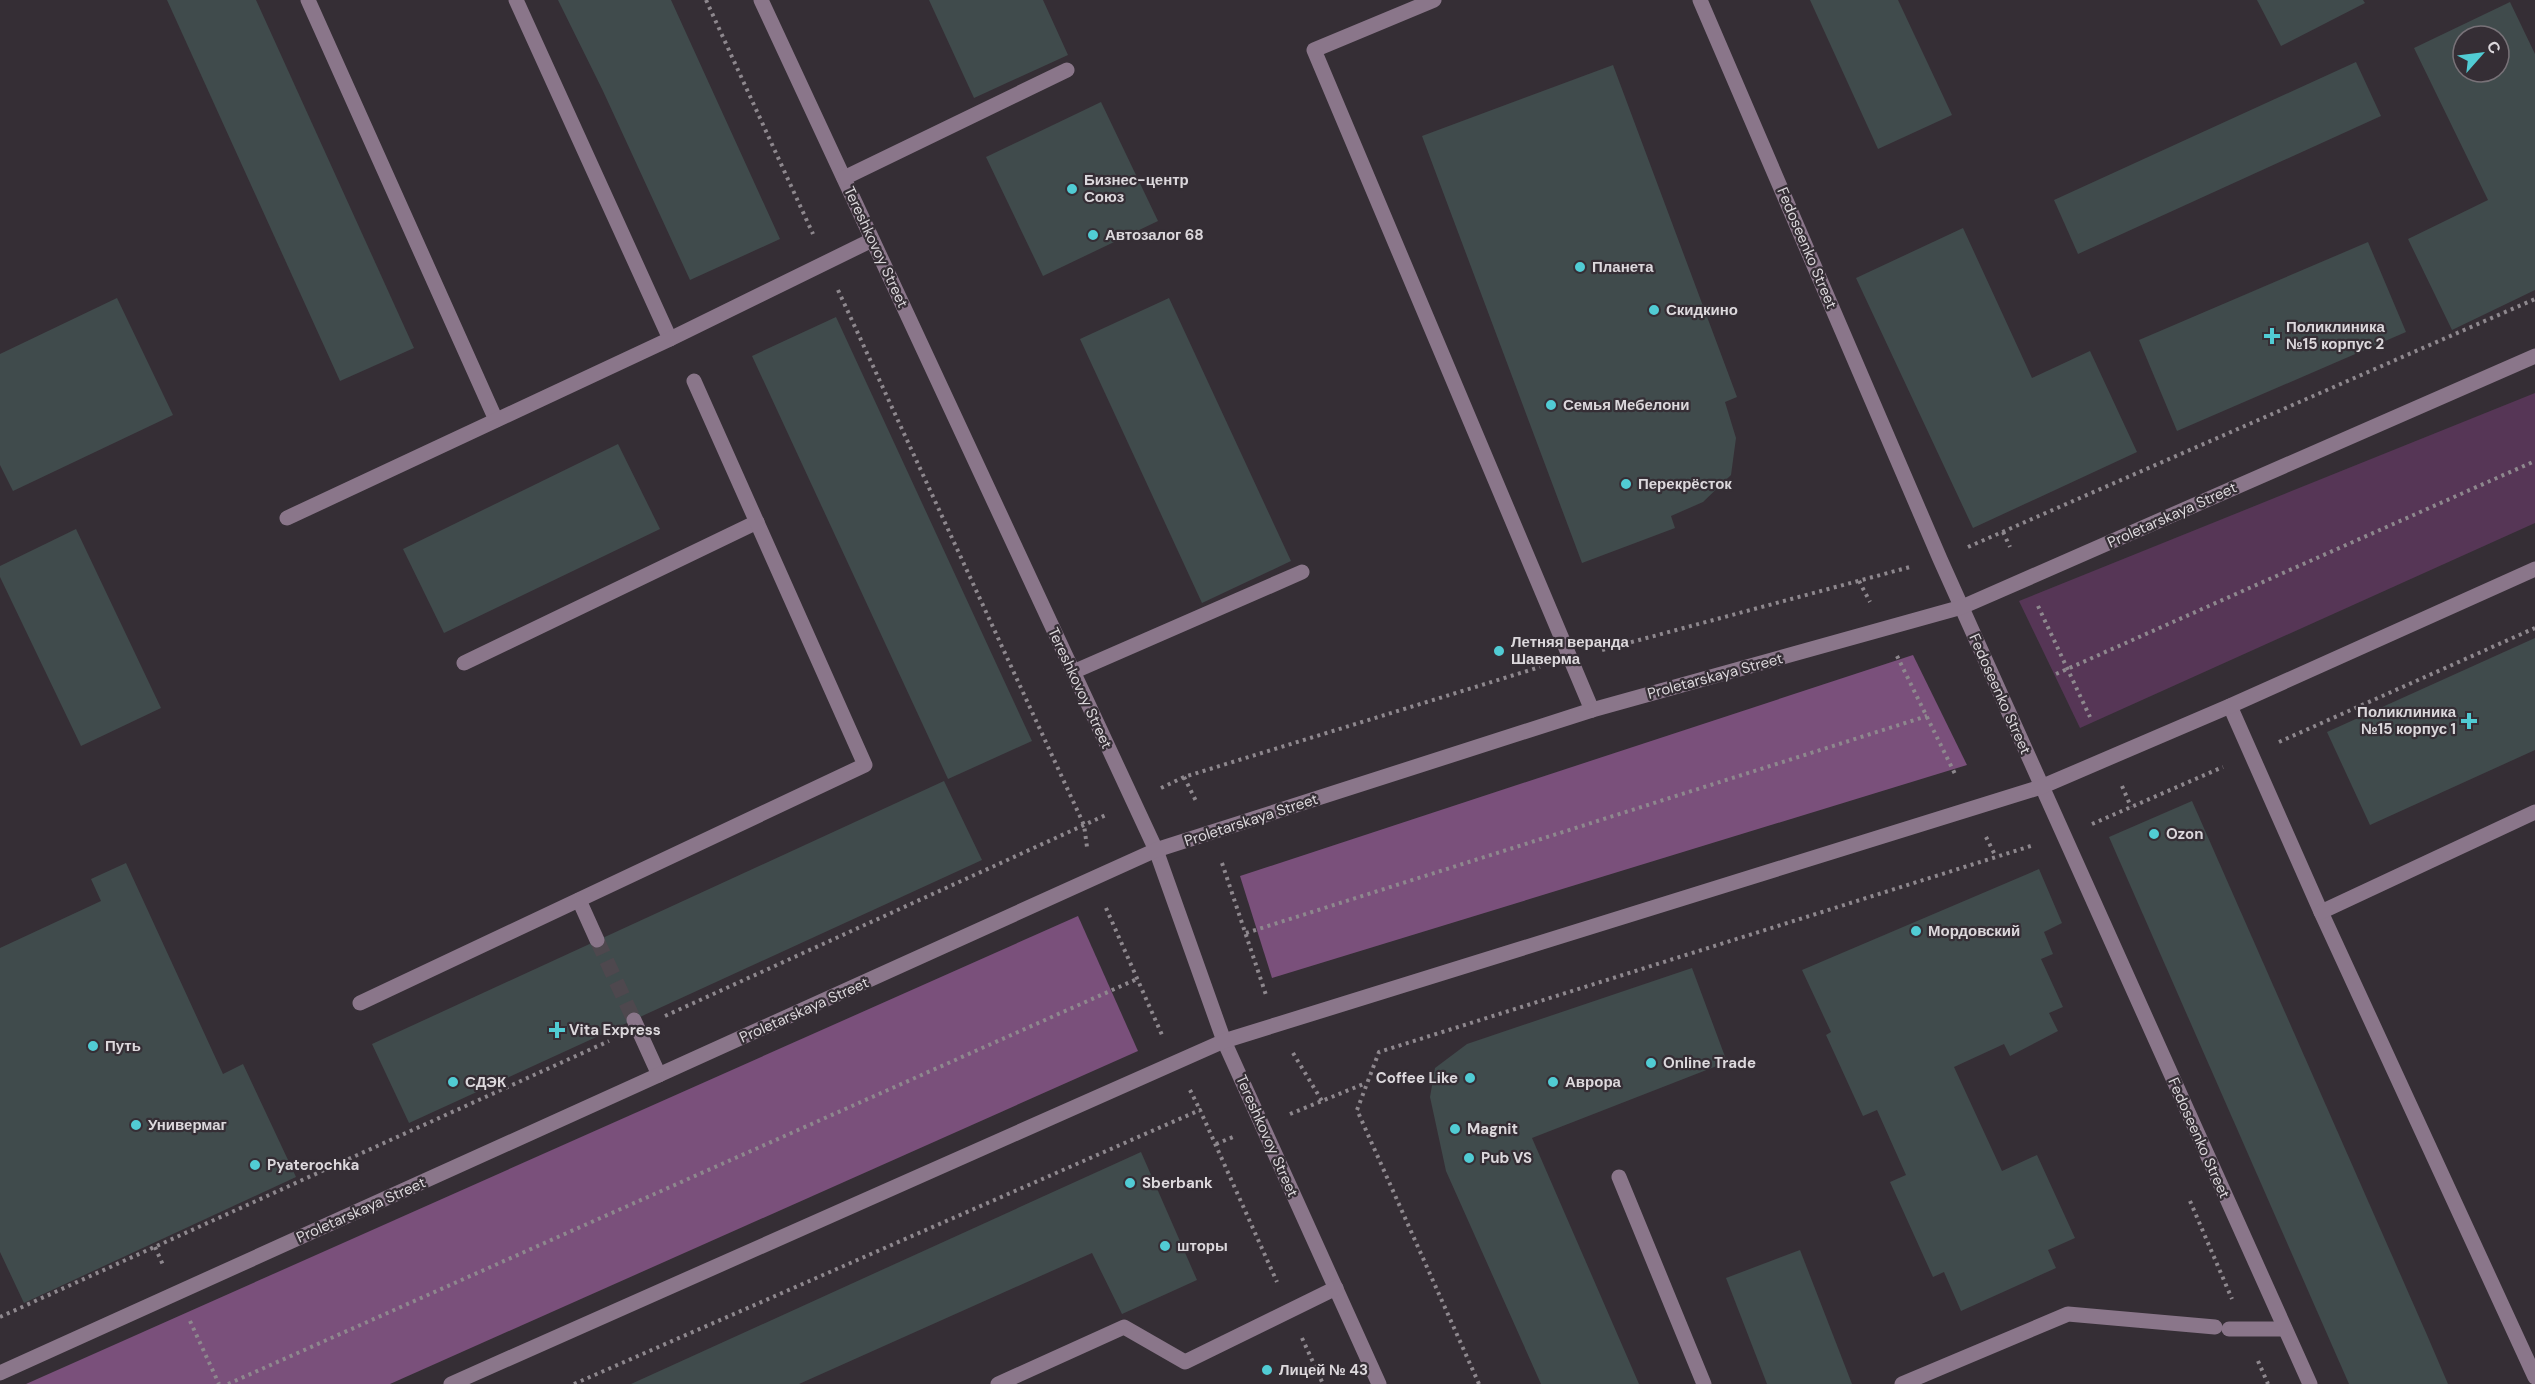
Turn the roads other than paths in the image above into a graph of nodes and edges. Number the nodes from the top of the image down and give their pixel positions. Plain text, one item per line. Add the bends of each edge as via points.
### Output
1 (308, 0) edge
2 (516, 0) edge
3 (760, 0) edge
4 (1434, 0) edge
5 (1700, 0) edge
6 (1067, 70) dead end
7 (844, 178) junction
8 (872, 240) junction
9 (670, 339) junction
10 (2535, 356) edge
11 (694, 381) dead end
12 (496, 420) junction
13 (287, 518) dead end
14 (757, 522) junction
15 (2535, 569) edge
16 (1302, 572) dead end
17 (1962, 607) junction
18 (464, 663) dead end
19 (1073, 672) junction
20 (2230, 706) junction
21 (1592, 710) junction
22 (2041, 787) junction
23 (2535, 812) edge
24 (1156, 850) junction
25 (579, 900) junction
26 (2321, 912) junction
27 (597, 940) tunnel mouth
28 (360, 1003) dead end
29 (635, 1024) tunnel mouth
30 (1224, 1041) junction
31 (659, 1075) junction
32 (1619, 1178) dead end
33 (1336, 1288) junction
34 (2285, 1329) junction
35 (0, 1373) edge
36 (2535, 1377) edge
37 (458, 1383) edge
38 (998, 1384) edge
39 (1379, 1384) edge
40 (1704, 1384) edge
41 (1902, 1384) edge
42 (2310, 1384) edge

1 - 12 street
2 - 9 street
3 - 7 street, Tereshkovoy Street
4 - 21 street via 1314,50
5 - 17 street, Fedoseenko Street
6 - 7 street
7 - 8 street, Tereshkovoy Street
8 - 9 street
8 - 19 street, Tereshkovoy Street
9 - 12 street
10 - 17 street, Proletarskaya Street
11 - 14 street
12 - 13 street
14 - 18 street
14 - 25 street via 865,765
15 - 20 street
16 - 19 street
17 - 21 street, Proletarskaya Street
17 - 22 street, Fedoseenko Street
19 - 24 street, Tereshkovoy Street
20 - 22 street
20 - 26 street
21 - 24 street, Proletarskaya Street
22 - 30 street
22 - 34 street, Fedoseenko Street
23 - 26 street
24 - 30 street, Tereshkovoy Street
24 - 31 street, Proletarskaya Street
25 - 27 street
25 - 28 street
26 - 36 street
29 - 31 street
30 - 33 street, Tereshkovoy Street
30 - 37 street
31 - 35 street, Proletarskaya Street
32 - 40 street
33 - 38 street via 1185,1362 1124,1327
33 - 39 street, Tereshkovoy Street
34 - 41 street via 2222,1328 2068,1314
34 - 42 street, Fedoseenko Street

